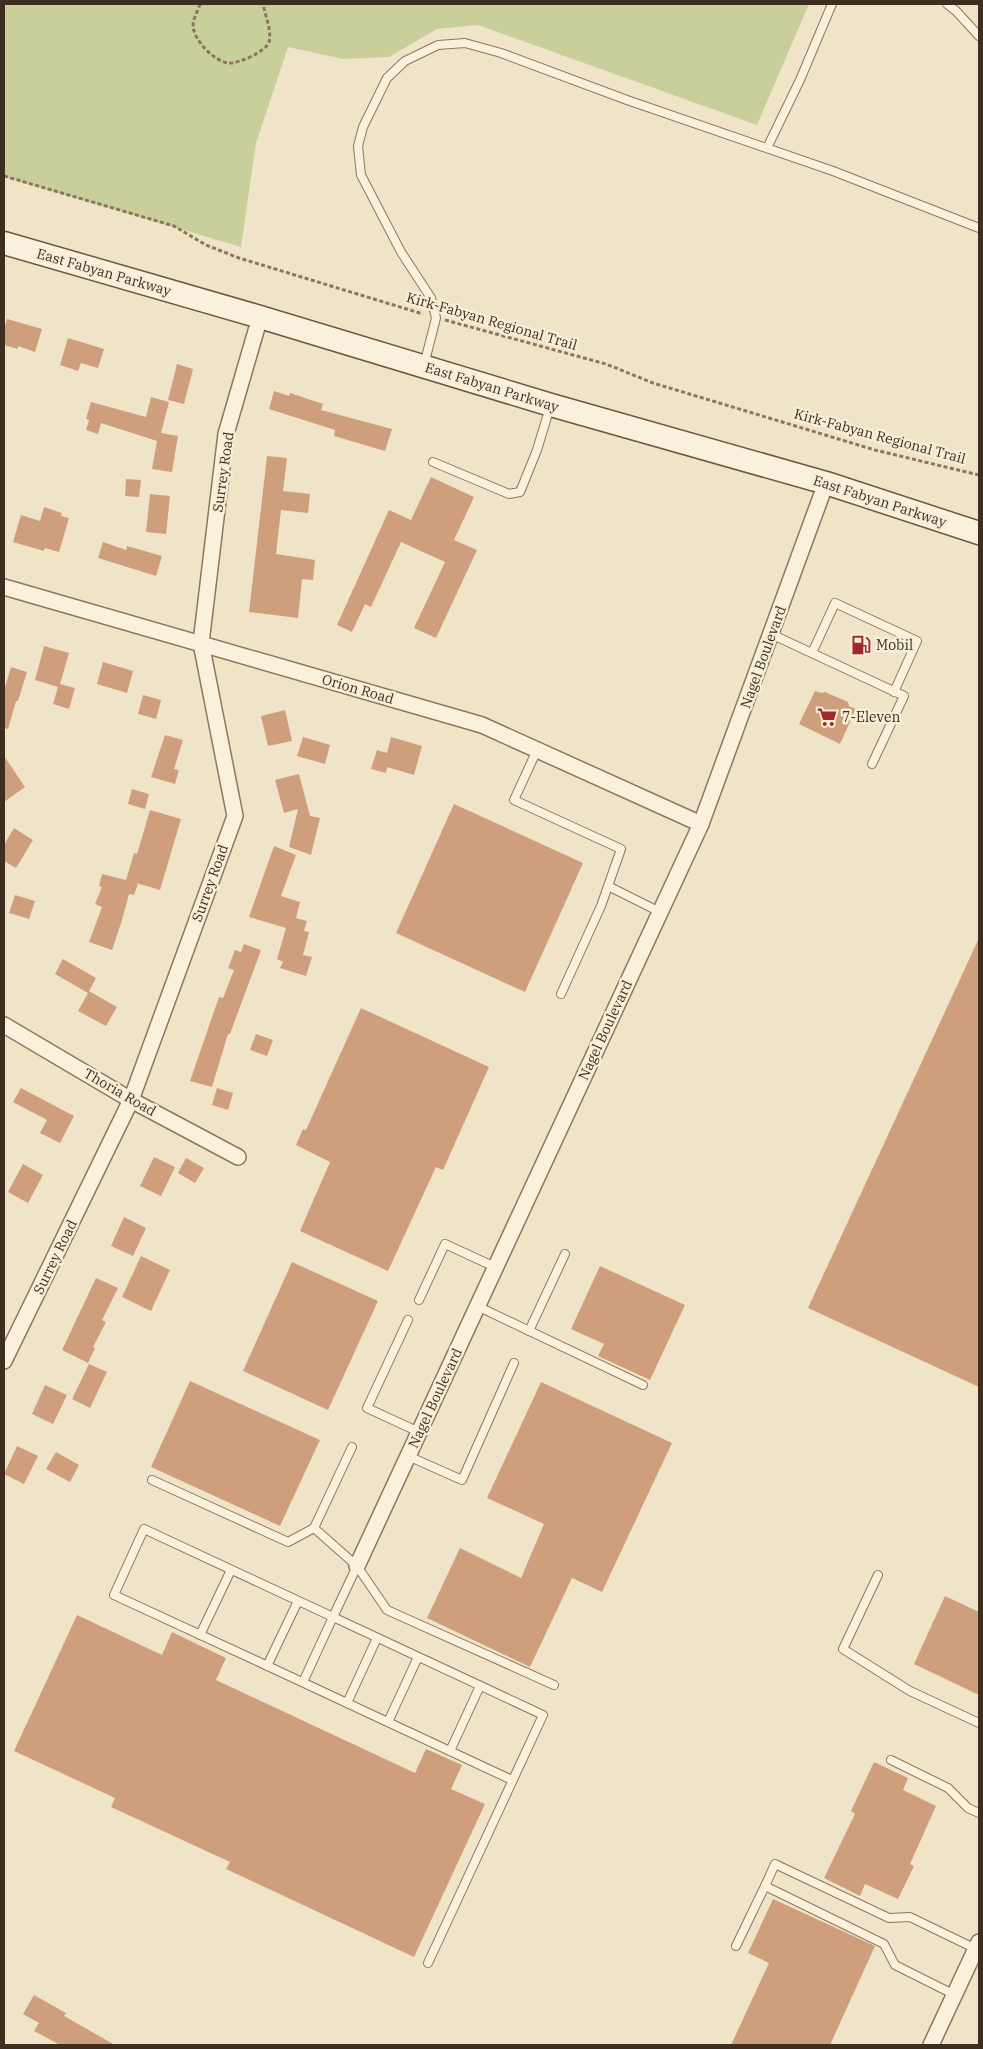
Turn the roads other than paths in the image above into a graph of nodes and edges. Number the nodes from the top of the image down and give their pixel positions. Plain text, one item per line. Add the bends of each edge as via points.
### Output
1 (832, 4) edge
2 (947, 4) edge
3 (979, 36) edge
4 (766, 148) junction
5 (979, 228) edge
6 (4, 243) edge
7 (260, 317) junction
8 (424, 367) junction
9 (551, 405) junction
10 (433, 462) dead end
11 (826, 483) junction
12 (979, 533) edge
13 (4, 587) edge
14 (771, 634) junction
15 (201, 643) junction
16 (812, 653) junction
17 (894, 692) junction
18 (538, 750) junction
19 (872, 764) dead end
20 (701, 824) junction
21 (608, 886) junction
22 (660, 912) junction
23 (561, 994) dead end
24 (4, 1025) edge
25 (131, 1100) junction
26 (238, 1157) dead end
27 (565, 1254) dead end
28 (495, 1267) junction
29 (419, 1300) dead end
30 (477, 1306) junction
31 (408, 1320) dead end
32 (529, 1331) junction
33 (4, 1362) edge
34 (514, 1363) dead end
35 (642, 1385) dead end
36 (419, 1432) junction
37 (352, 1447) dead end
38 (408, 1456) junction
39 (152, 1480) dead end
40 (314, 1528) junction
41 (357, 1566) junction
42 (231, 1570) junction
43 (878, 1575) dead end
44 (298, 1601) junction
45 (333, 1617) junction
46 (200, 1635) junction
47 (377, 1638) junction
48 (418, 1657) junction
49 (268, 1666) junction
50 (303, 1682) junction
51 (554, 1685) dead end
52 (480, 1686) junction
53 (347, 1703) junction
54 (388, 1722) junction
55 (979, 1723) edge
56 (450, 1751) junction
57 (891, 1760) dead end
58 (512, 1780) junction
59 (979, 1813) edge
60 (765, 1886) junction
61 (978, 1945) edge
62 (736, 1946) dead end
63 (428, 1963) dead end
64 (955, 1995) junction
65 (932, 2045) edge

1 - 4 lane via 800,80
2 - 3 lane
4 - 5 lane
4 - 8 lane via 465,43 438,46 405,60 387,78 363,127 358,146 361,175 401,252 431,298 436,318
6 - 7 main road, East Fabyan Parkway
7 - 8 main road, East Fabyan Parkway
7 - 15 street, Surrey Road via 226,434
8 - 9 main road, East Fabyan Parkway
9 - 10 lane via 520,492 509,494
9 - 11 main road, East Fabyan Parkway
11 - 12 main road, East Fabyan Parkway
11 - 14 street, Nagel Boulevard
13 - 15 street, Orion Road
14 - 16 lane
14 - 20 street, Nagel Boulevard
15 - 18 street, Orion Road via 482,725
15 - 25 street, Surrey Road via 235,816
16 - 17 lane
16 - 17 lane via 834,603 917,641
17 - 19 lane via 904,696
18 - 20 street, Orion Road
18 - 21 lane via 514,800 621,849
20 - 22 street, Nagel Boulevard
21 - 22 lane
21 - 23 lane
22 - 28 street, Nagel Boulevard
24 - 25 street, Thoria Road
25 - 26 street, Thoria Road
25 - 33 street, Surrey Road
27 - 32 lane
28 - 29 lane via 445,1244
28 - 30 street, Nagel Boulevard
30 - 32 lane
30 - 36 street, Nagel Boulevard
31 - 36 lane via 367,1408
32 - 35 lane
34 - 38 lane via 462,1480
36 - 38 street, Nagel Boulevard
37 - 40 lane
38 - 41 street, Nagel Boulevard
39 - 40 lane via 288,1542
40 - 41 lane
41 - 45 lane
41 - 51 lane via 387,1610
42 - 44 lane
42 - 46 lane
42 - 46 lane via 144,1529 114,1595
43 - 55 lane via 843,1649 910,1691
44 - 45 lane
44 - 49 lane
45 - 47 lane
45 - 50 lane
46 - 49 lane
47 - 48 lane
47 - 53 lane
48 - 52 lane
48 - 54 lane
49 - 50 lane
50 - 53 lane
52 - 56 lane
52 - 58 lane via 543,1715
53 - 54 lane
54 - 56 lane
56 - 58 lane
57 - 59 lane via 948,1788 968,1808
58 - 63 lane
60 - 61 lane via 775,1864 889,1918 910,1917
60 - 62 lane
60 - 64 lane via 884,1944 895,1965
61 - 64 street
64 - 65 street

